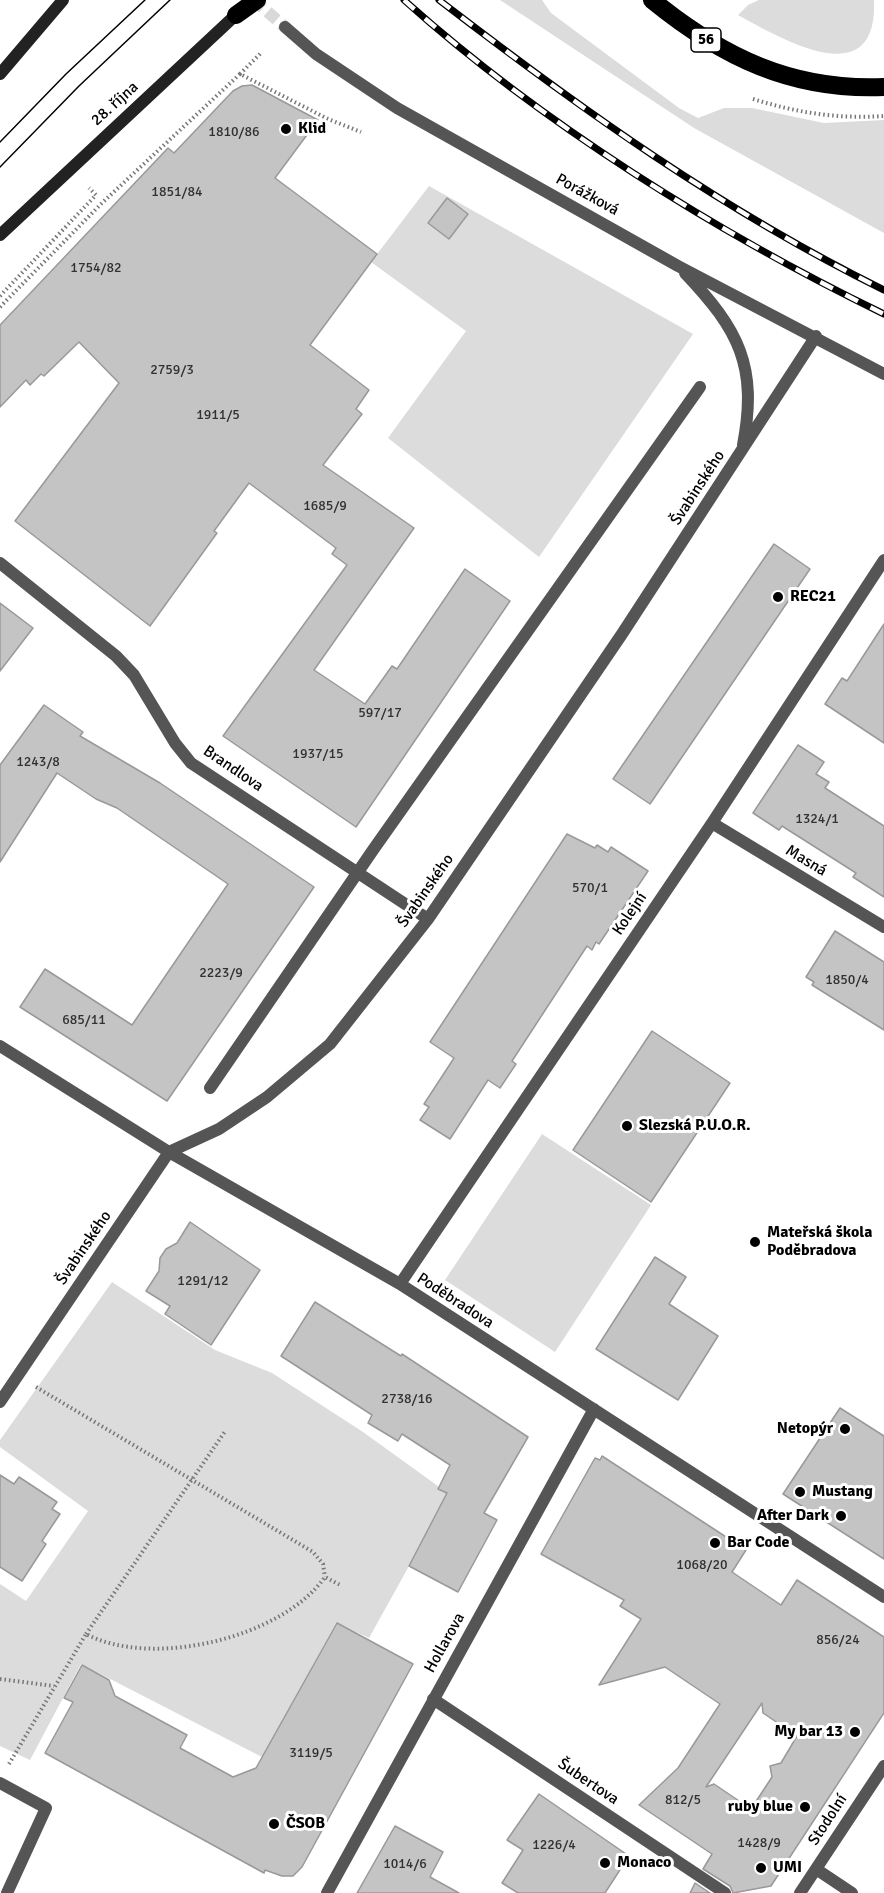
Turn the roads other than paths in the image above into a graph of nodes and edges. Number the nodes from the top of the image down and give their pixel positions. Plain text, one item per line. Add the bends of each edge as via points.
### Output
1 (63, 0) edge
2 (252, 0) edge
3 (257, 0) edge
4 (652, 0) edge
5 (236, 15) junction
6 (285, 27) tunnel mouth
7 (0, 74) edge
8 (884, 87) edge
9 (0, 234) edge
10 (678, 266) junction
11 (816, 336) junction
12 (884, 374) edge
13 (700, 387) dead end
14 (741, 453) junction
15 (884, 560) edge
16 (0, 563) edge
17 (712, 823) junction
18 (358, 872) junction
19 (428, 919) junction
20 (884, 927) edge
21 (0, 1046) edge
22 (210, 1088) dead end
23 (169, 1152) junction
24 (400, 1284) junction
25 (0, 1402) edge
26 (594, 1409) junction
27 (884, 1598) edge
28 (434, 1699) junction
29 (884, 1766) edge
30 (2, 1778) edge
31 (816, 1869) junction
32 (7, 1893) edge
33 (327, 1893) edge
34 (724, 1893) edge
35 (800, 1893) edge
36 (852, 1893) edge

1 - 7 street
2 - 5 street, 28. října
3 - 5 highway
4 - 8 highway, 56 via 713,44 765,69 814,84
5 - 9 street, 28. října
6 - 10 street, Porážková via 316,54 397,108
10 - 11 street, Porážková
10 - 14 street via 711,300 735,337 744,360 749,385
11 - 12 street, Porážková
11 - 14 street, Švabinského
13 - 18 street
14 - 19 street, Švabinského
15 - 17 street, Kolejní
16 - 18 street, Brandlova via 116,656 134,675 175,743 192,763
17 - 20 street, Masná
17 - 24 street, Kolejní
18 - 19 street, Brandlova
18 - 22 street
19 - 23 street, Švabinského via 330,1044 267,1097 219,1130
21 - 23 street, Poděbradova
23 - 24 street, Poděbradova
23 - 25 street, Švabinského
24 - 26 street, Poděbradova
26 - 27 street, Poděbradova
26 - 28 street, Hollarova
28 - 33 street, Hollarova
28 - 34 street, Šubertova
29 - 31 street, Stodolní
30 - 32 street via 46,1808
31 - 35 street, Stodolní
31 - 36 street

